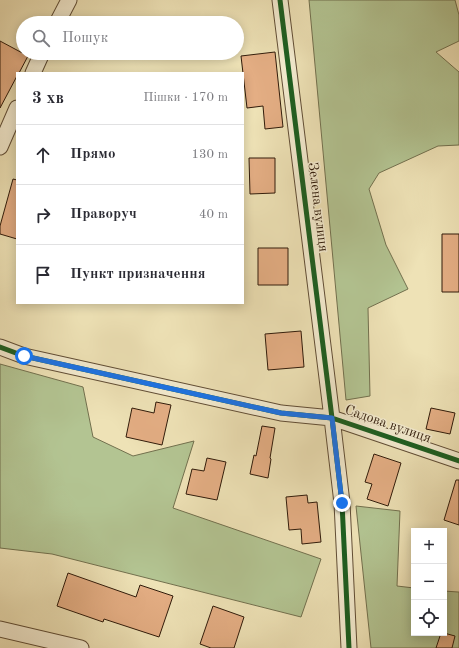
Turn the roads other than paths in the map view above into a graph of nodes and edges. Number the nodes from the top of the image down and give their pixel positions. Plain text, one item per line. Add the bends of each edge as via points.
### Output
1 (69, 0) edge
2 (280, 0) edge
3 (61, 16) edge
4 (38, 60) edge
5 (32, 72) edge
6 (16, 110) edge
7 (0, 147) edge
8 (0, 347) edge
9 (332, 418) junction
10 (459, 461) edge
11 (0, 629) edge
12 (81, 648) edge
13 (349, 648) edge

1 - 3 street
2 - 9 street, Зелена вулиця
4 - 5 street
6 - 7 street
8 - 9 street, Садова вулиця via 24,356 281,413
9 - 10 street, Садова вулиця
9 - 13 street, Зелена вулиця via 342,503
11 - 12 street

